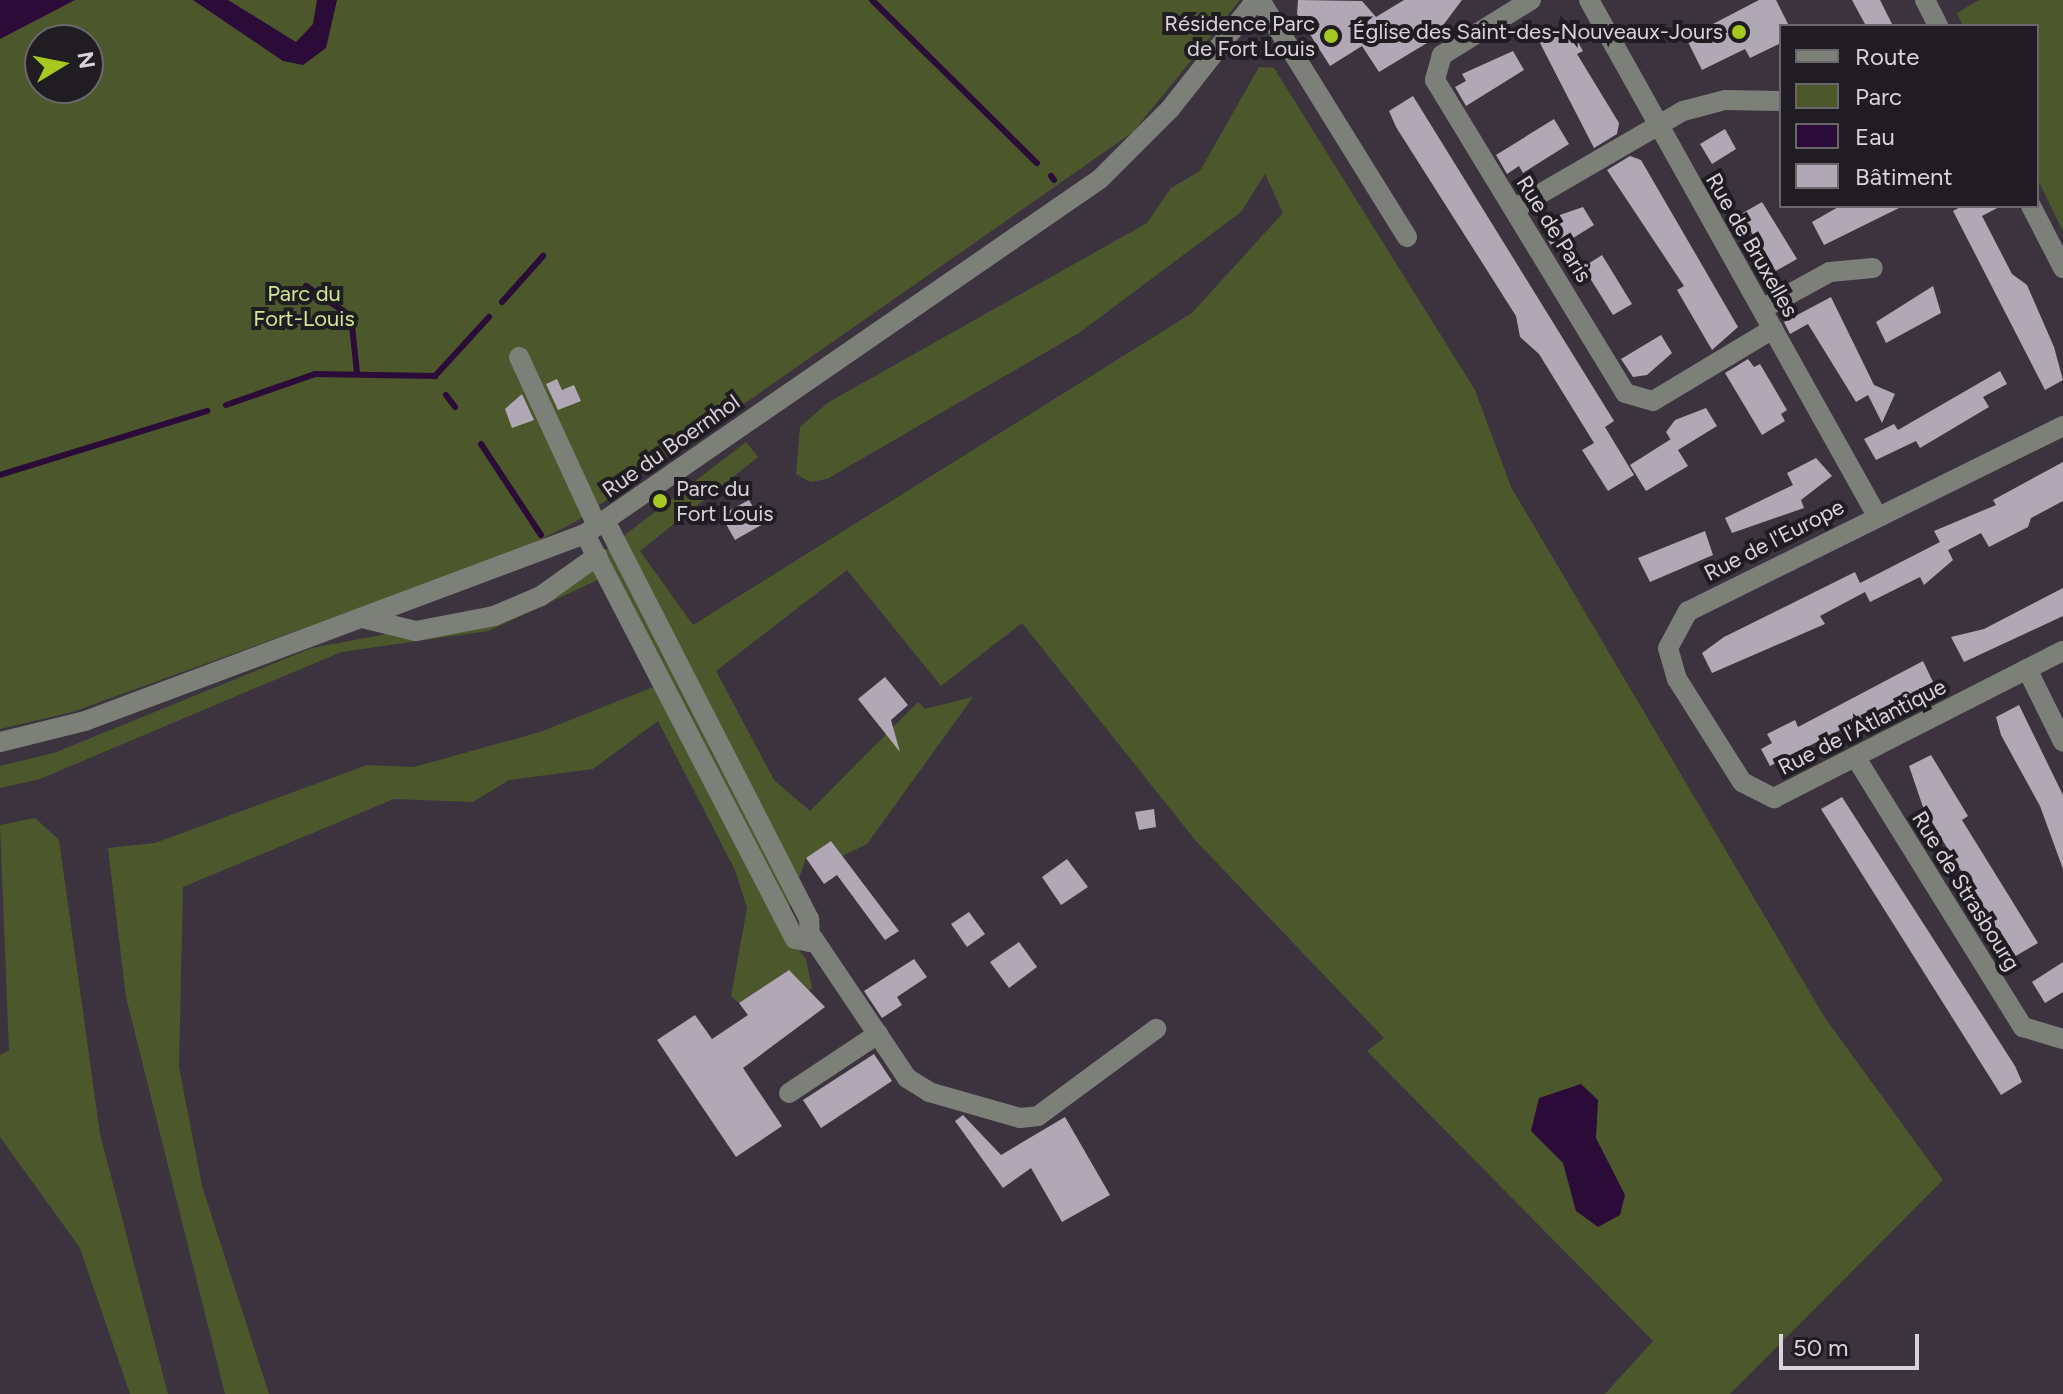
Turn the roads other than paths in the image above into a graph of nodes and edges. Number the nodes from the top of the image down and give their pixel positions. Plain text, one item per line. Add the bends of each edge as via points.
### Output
1 (1258, 0) edge
2 (1531, 0) edge
3 (1589, 0) edge
4 (1925, 0) edge
5 (1937, 24) edge
6 (1779, 101) edge
7 (1655, 126) junction
8 (2032, 208) edge
9 (1514, 209) junction
10 (1407, 237) dead end
11 (1873, 268) dead end
12 (2063, 268) edge
13 (1762, 309) junction
14 (1773, 329) junction
15 (519, 357) dead end
16 (2063, 413) edge
17 (2063, 426) edge
18 (2000, 451) junction
19 (1876, 514) junction
20 (596, 527) junction
21 (597, 556) junction
22 (366, 619) junction
23 (2063, 651) edge
24 (2027, 669) junction
25 (1707, 726) joint
26 (0, 742) edge
27 (2063, 742) edge
28 (1856, 758) junction
29 (813, 938) junction
30 (1156, 1029) dead end
31 (878, 1034) junction
32 (2054, 1039) edge
33 (789, 1093) dead end

1 - 10 street
1 - 20 street, Rue du Boernhol via 1165,116 1100,179
2 - 9 street, Rue de Paris via 1442,55 1434,74
3 - 7 street, Rue de Bruxelles
4 - 5 street
6 - 7 street via 1716,101
7 - 9 street
7 - 13 street, Rue de Bruxelles
8 - 12 street
9 - 14 street, Rue de Paris via 1621,386 1641,402
11 - 13 street via 1830,272
13 - 14 street, Rue de Bruxelles
14 - 19 street, Rue de Bruxelles
15 - 20 street
16 - 18 street, Rue de l'Europe
17 - 18 street, Rue de l'Europe
18 - 19 street, Rue de l'Europe
19 - 25 street, Rue de l'Europe via 1675,624 1670,662
20 - 21 street
20 - 22 street, Rue du Boernhol
20 - 29 street
21 - 22 street via 541,596 494,616 416,631
21 - 29 street via 795,939
22 - 26 street, Rue du Boernhol via 85,721
23 - 24 street, Rue de l'Atlantique
24 - 27 street
24 - 28 street, Rue de l'Atlantique
25 - 28 street, Rue de l'Atlantique via 1742,782 1767,797
28 - 32 street, Rue de Strasbourg via 2018,1020
29 - 31 street
30 - 31 street via 1025,1119 929,1092 907,1078
31 - 33 street

